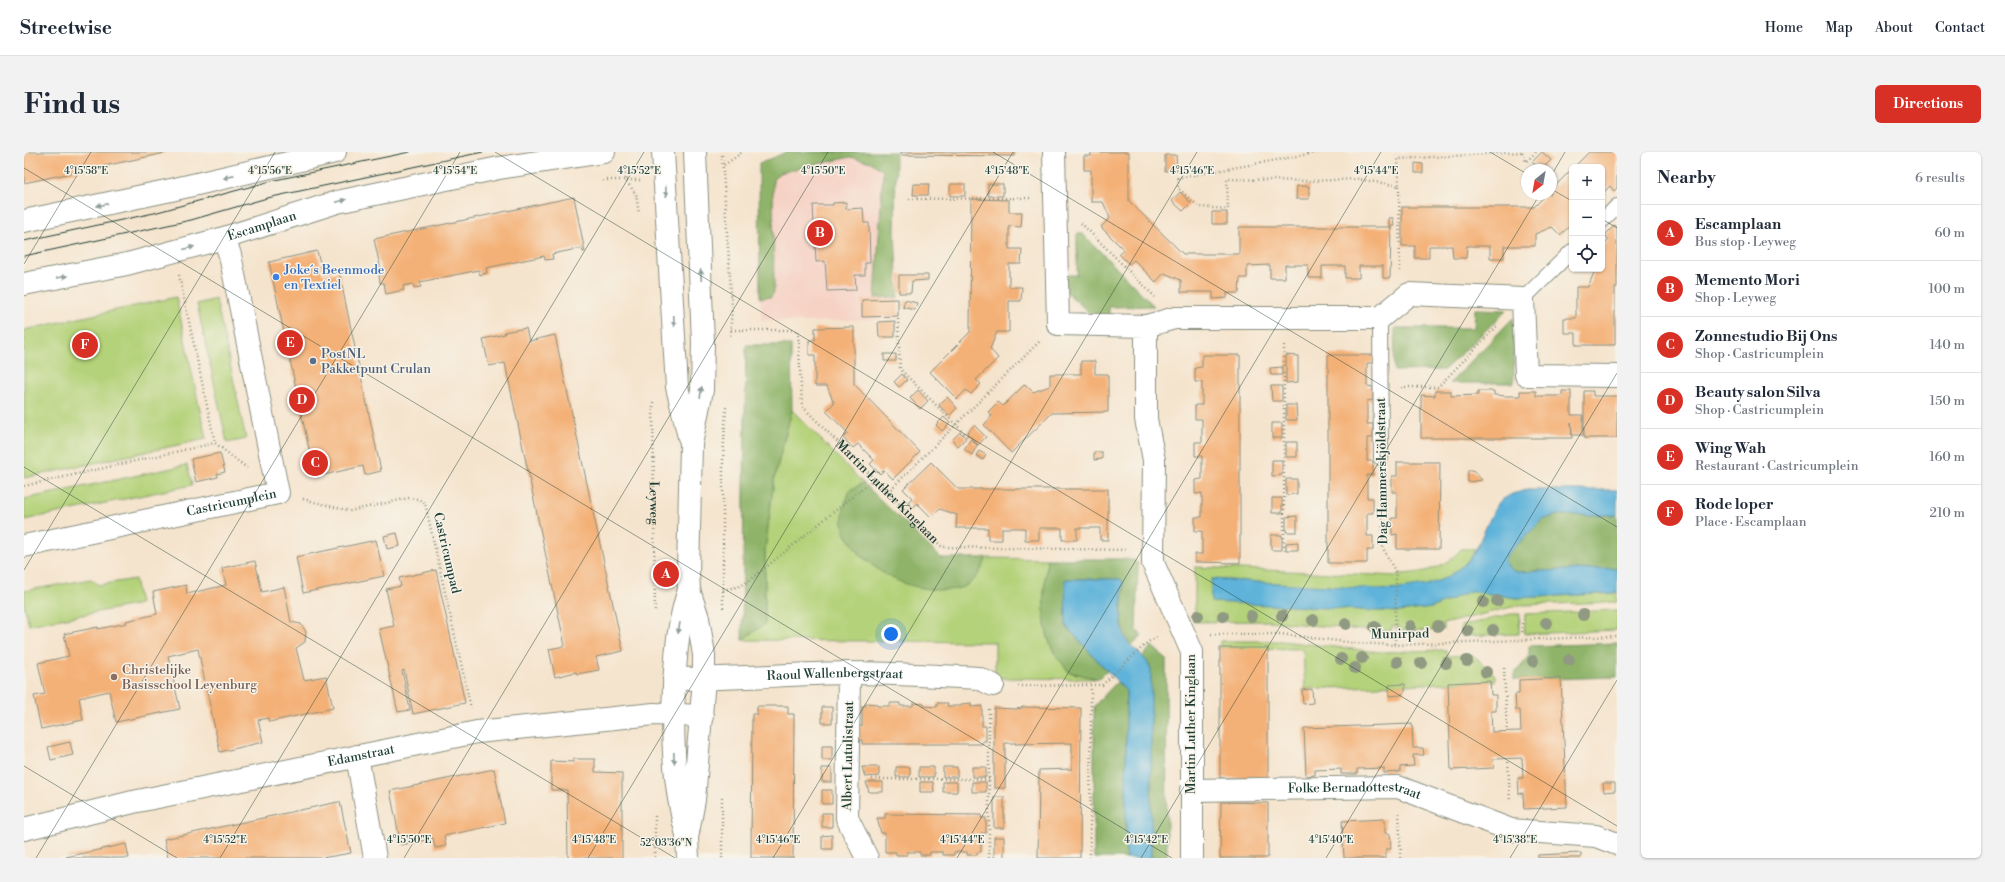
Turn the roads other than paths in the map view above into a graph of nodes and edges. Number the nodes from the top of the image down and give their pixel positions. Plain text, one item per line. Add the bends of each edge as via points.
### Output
1 (336, 152) edge
2 (663, 152) edge
3 (1054, 152) edge
4 (614, 156) edge
5 (696, 161) edge
6 (1617, 206) edge
7 (1605, 218) edge
8 (24, 221) edge
9 (224, 238) junction
10 (1569, 254) edge
11 (24, 284) edge
12 (1524, 299) junction
13 (1380, 318) junction
14 (1146, 326) junction
15 (1617, 376) edge
16 (691, 444) junction
17 (1381, 458) road end
18 (24, 546) edge
19 (689, 590) junction
20 (849, 673) junction
21 (674, 679) junction
22 (704, 679) junction
23 (993, 685) road end
24 (673, 714) junction
25 (702, 716) junction
26 (357, 756) junction
27 (1191, 790) junction
28 (24, 829) edge
29 (1617, 844) edge
30 (687, 848) edge
31 (375, 858) edge
32 (867, 858) edge
33 (1192, 858) edge

1 -> 8 street
2 -> 16 street via 677,387
3 - 14 street via 1058,324
9 -> 4 street, Escamplaan via 337,202 499,168
16 -> 5 street via 702,390 703,342
6 - 7 lane
11 -> 9 street, Escamplaan via 127,264
9 - 18 street, Castricumplein via 230,255 278,493
10 - 12 lane
12 - 13 street via 1409,294
12 - 15 street via 1526,375
13 - 14 street via 1175,318
13 - 17 lane, Dag Hammerskjöldstraat
14 - 27 street, Martin Luther Kinglaan via 1146,419 1154,460 1153,562 1192,652
16 - 19 street
19 -> 21 street via 681,613
19 - 22 street via 698,618 704,655
20 - 22 street, Raoul Wallenbergstraat
20 - 23 street, Raoul Wallenbergstraat via 978,678
20 - 32 street, Albert Lutulistraat via 847,818
21 - 22 street, Raoul Wallenbergstraat
21 - 24 street
22 - 25 street
24 - 25 street, Edamstraat
24 - 26 street, Edamstraat via 477,732
24 -> 30 street via 674,776
25 - 30 street
26 - 28 street, Edamstraat via 133,802
26 - 31 street
27 - 29 street, Folke Bernadottestraat via 1398,787 1511,830 1596,836
27 - 33 street, Martin Luther Kinglaan

